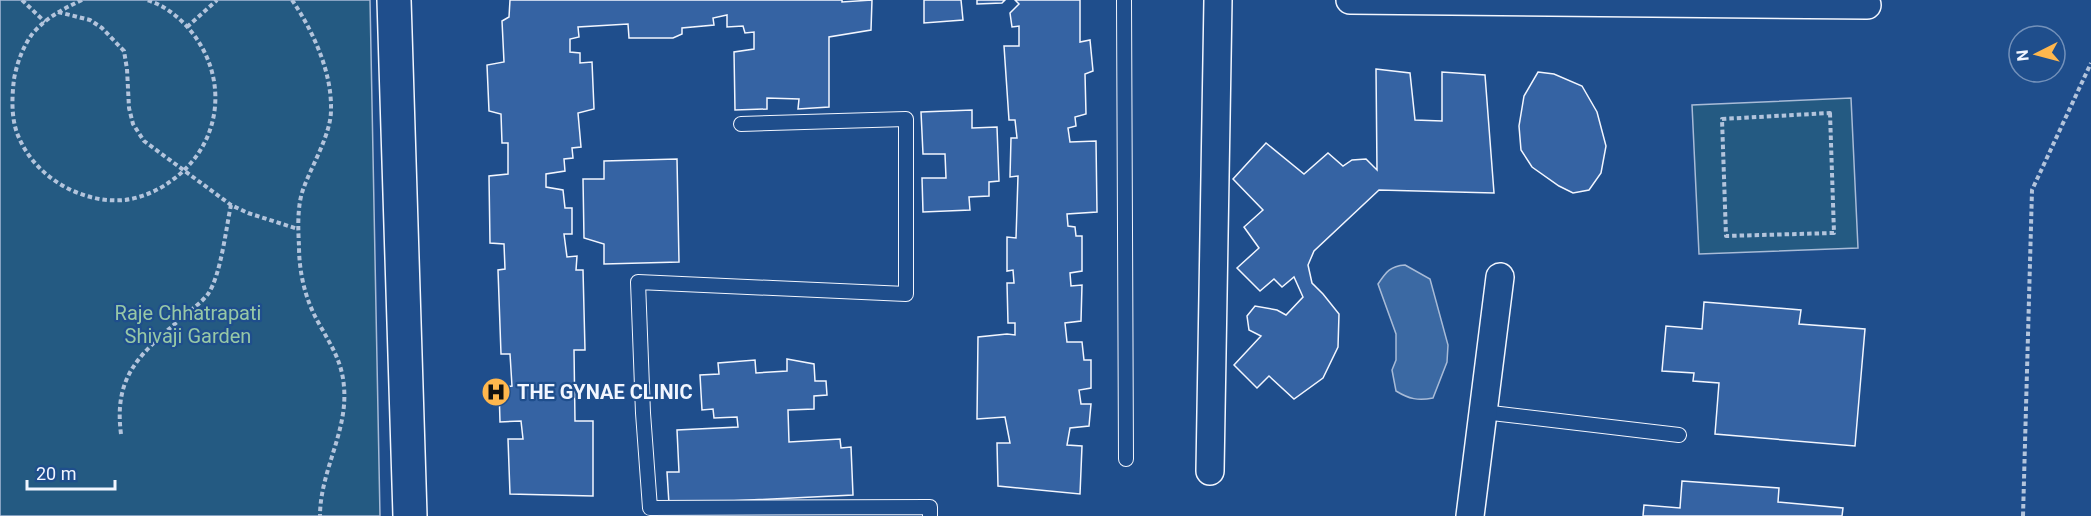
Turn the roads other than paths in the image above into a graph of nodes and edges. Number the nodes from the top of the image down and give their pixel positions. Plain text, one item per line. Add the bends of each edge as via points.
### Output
1 (394, 0) edge
2 (1124, 0) edge
3 (1218, 0) edge
4 (1350, 0) edge
5 (1867, 5) dead end
6 (741, 124) dead end
7 (1500, 277) dead end
8 (1483, 412) junction
9 (1679, 435) dead end
10 (1126, 459) dead end
11 (1210, 471) dead end
12 (649, 512) edge
13 (410, 516) edge
14 (930, 516) edge
15 (1470, 516) edge

1 - 13 street
2 - 10 lane
3 - 11 street
4 - 5 street
6 - 12 lane via 906,118 906,294 638,282
7 - 8 street
8 - 9 lane
8 - 15 street
12 - 14 lane via 930,507

